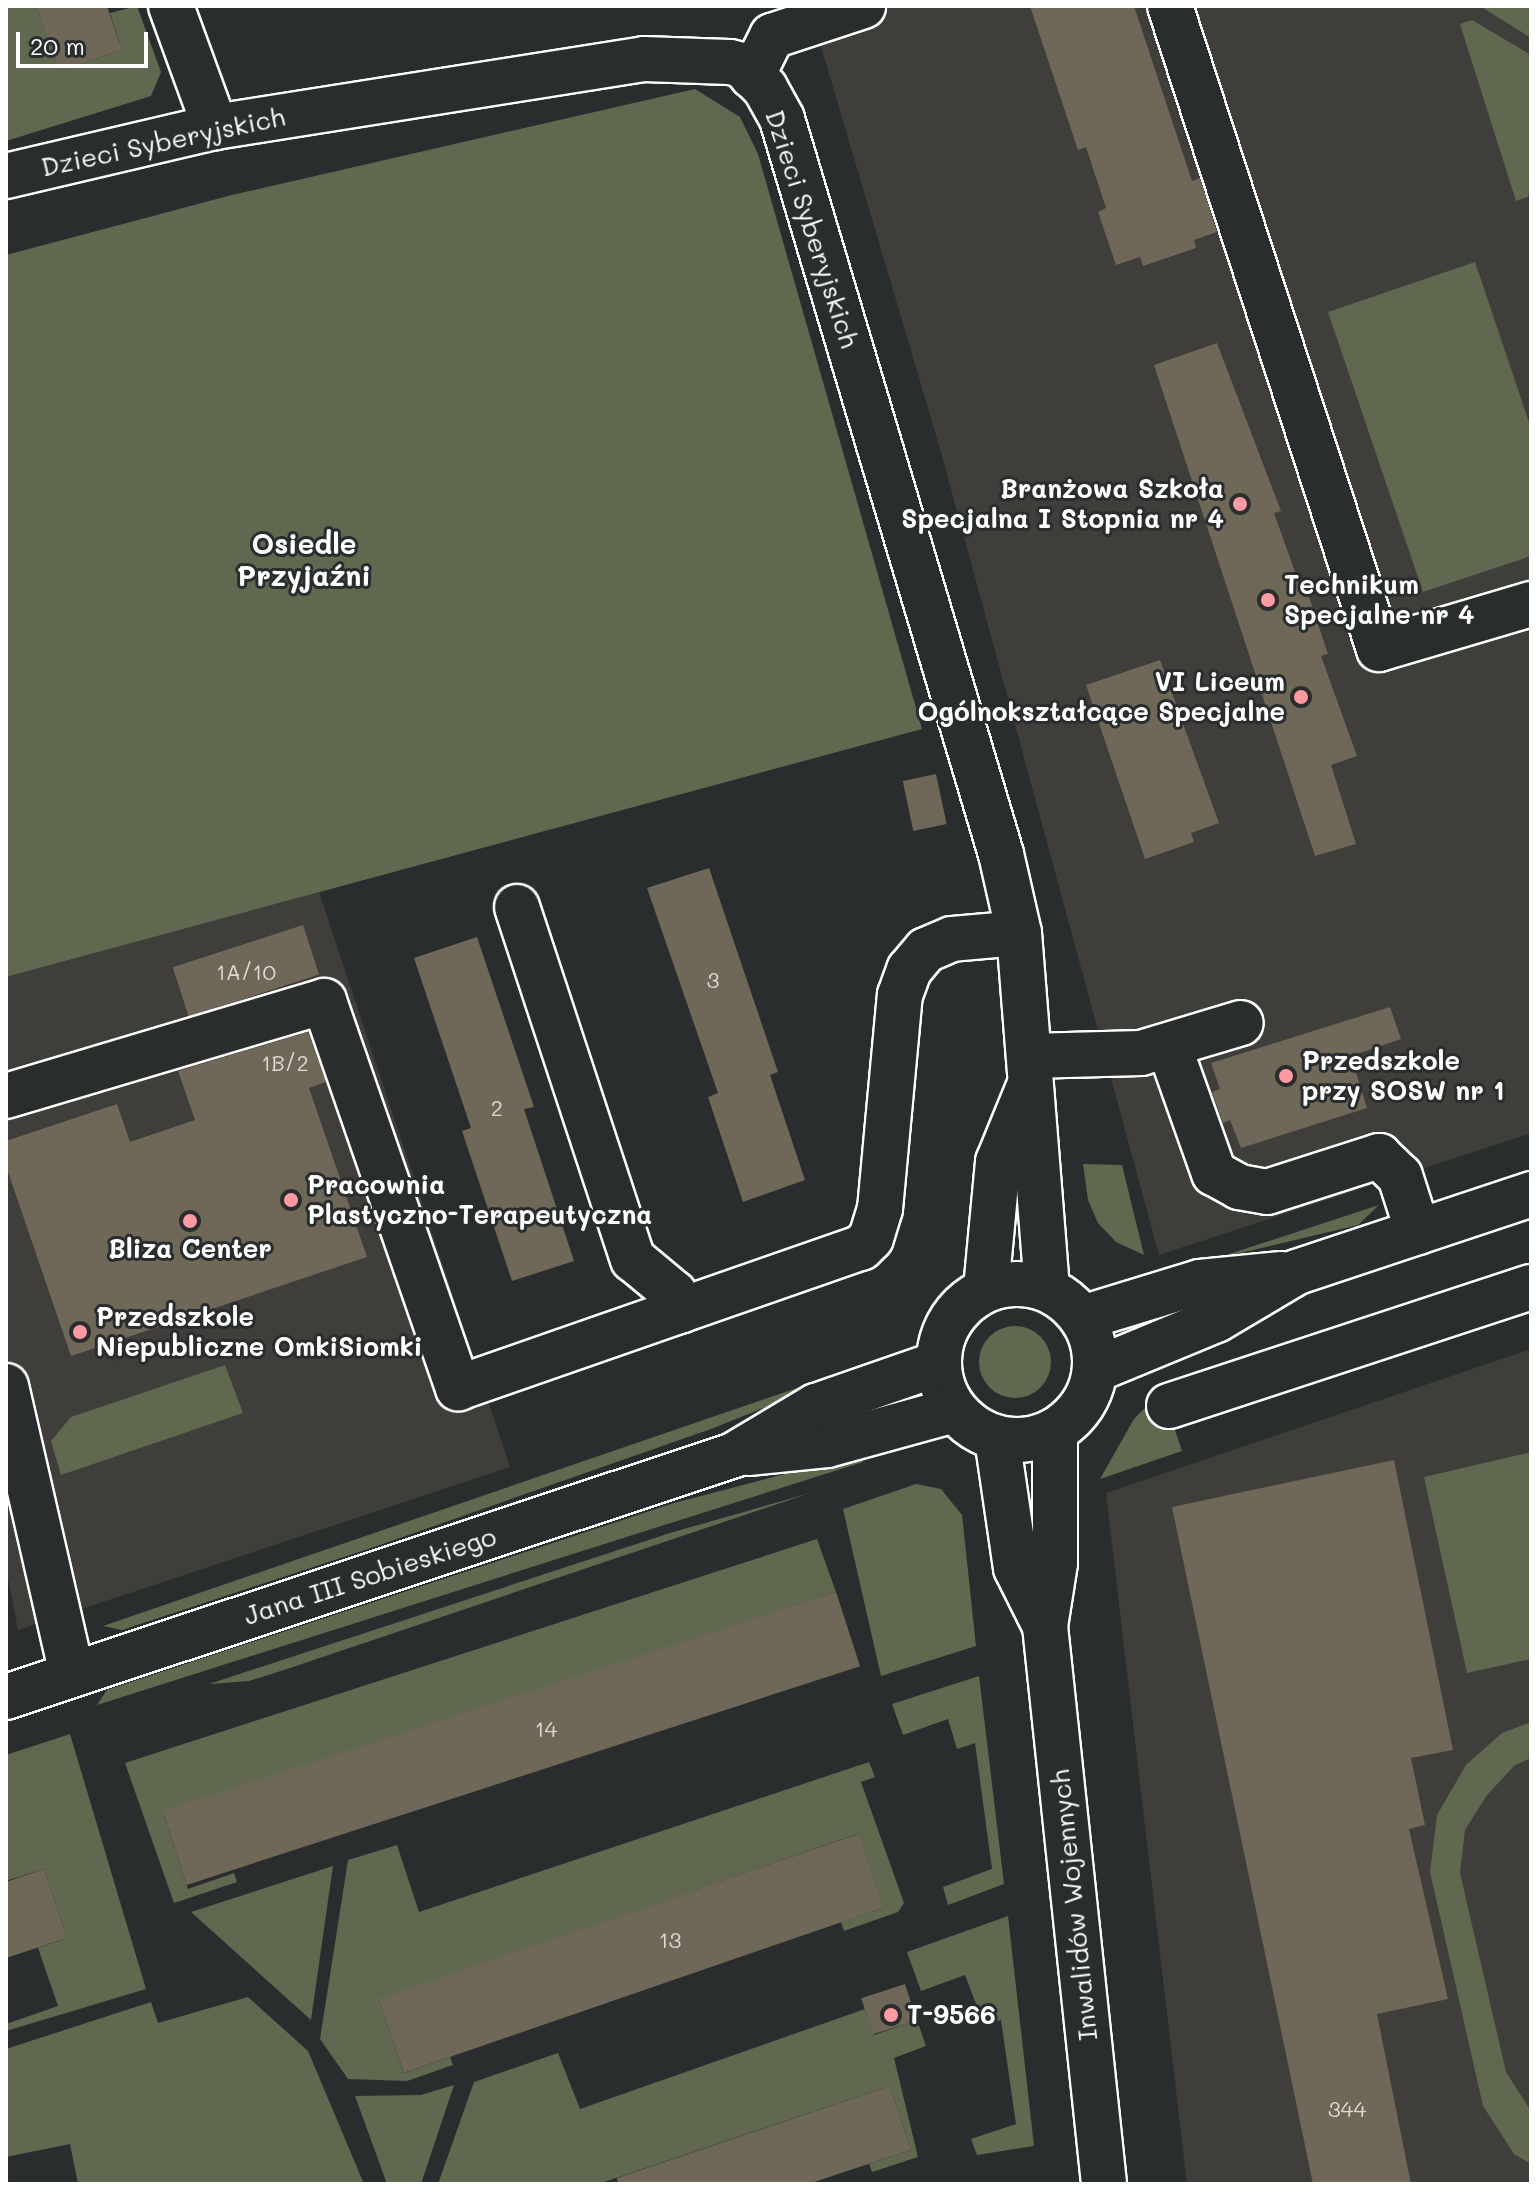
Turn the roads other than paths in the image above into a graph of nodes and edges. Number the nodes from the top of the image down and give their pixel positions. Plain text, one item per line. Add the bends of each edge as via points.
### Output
1 (171, 6) edge
2 (863, 6) edge
3 (1170, 6) edge
4 (752, 76) junction
5 (215, 127) junction
6 (6, 176) edge
7 (1531, 604) edge
8 (517, 907) dead end
9 (1019, 933) junction
10 (1241, 1023) dead end
11 (1170, 1049) junction
12 (1030, 1068) junction
13 (6, 1096) edge
14 (1531, 1194) edge
15 (1418, 1232) junction
16 (1297, 1272) junction
17 (1531, 1287) edge
18 (986, 1289) junction
19 (1047, 1289) junction
20 (681, 1311) junction
21 (1082, 1318) junction
22 (937, 1364) junction
23 (1095, 1370) junction
24 (6, 1386) edge
25 (1169, 1406) dead end
26 (954, 1410) junction
27 (1055, 1431) junction
28 (997, 1438) junction
29 (734, 1455) junction
30 (1045, 1626) junction
31 (72, 1675) junction
32 (6, 1697) edge
33 (1104, 2184) edge

1 - 5 street
2 - 4 street via 772,36
3 - 7 street via 1379,649
4 - 5 street, Dzieci Syberyjskich via 742,65 720,60 644,59
4 - 9 street, Dzieci Syberyjskich via 782,119 1001,854
5 - 6 street, Dzieci Syberyjskich
8 - 20 street via 633,1259 674,1293
9 - 12 street, Dzieci Syberyjskich
9 - 20 street via 952,939 926,950 909,970 900,995 880,1209 871,1238 842,1256
10 - 11 street
11 - 12 street
11 - 15 street via 1214,1173 1239,1187 1267,1192 1379,1156 1400,1176
12 - 18 street, Dzieci Syberyjskich via 998,1162
12 - 19 street, Dzieci Syberyjskich
13 - 20 street via 324,1001 458,1388
14 - 15 street
15 - 16 street
16 - 21 street via 1200,1282
16 - 23 street via 1216,1320
17 - 25 street
18 - 19 street via 1006,1283
18 - 22 street via 960,1307 943,1333
19 - 21 street
21 - 23 street via 1093,1343
22 - 26 street
22 - 29 street, Jana III Sobieskiego via 816,1406
23 - 27 street via 1081,1405
24 - 31 street
26 - 28 street via 973,1428
26 - 29 street, Jana III Sobieskiego via 827,1445
27 - 28 street via 1036,1438
27 - 30 street, Inwalidów Wojennych via 1055,1563
28 - 30 street, Inwalidów Wojennych via 1016,1568
29 - 31 street, Jana III Sobieskiego
30 - 33 street, Inwalidów Wojennych
31 - 32 street, Jana III Sobieskiego

